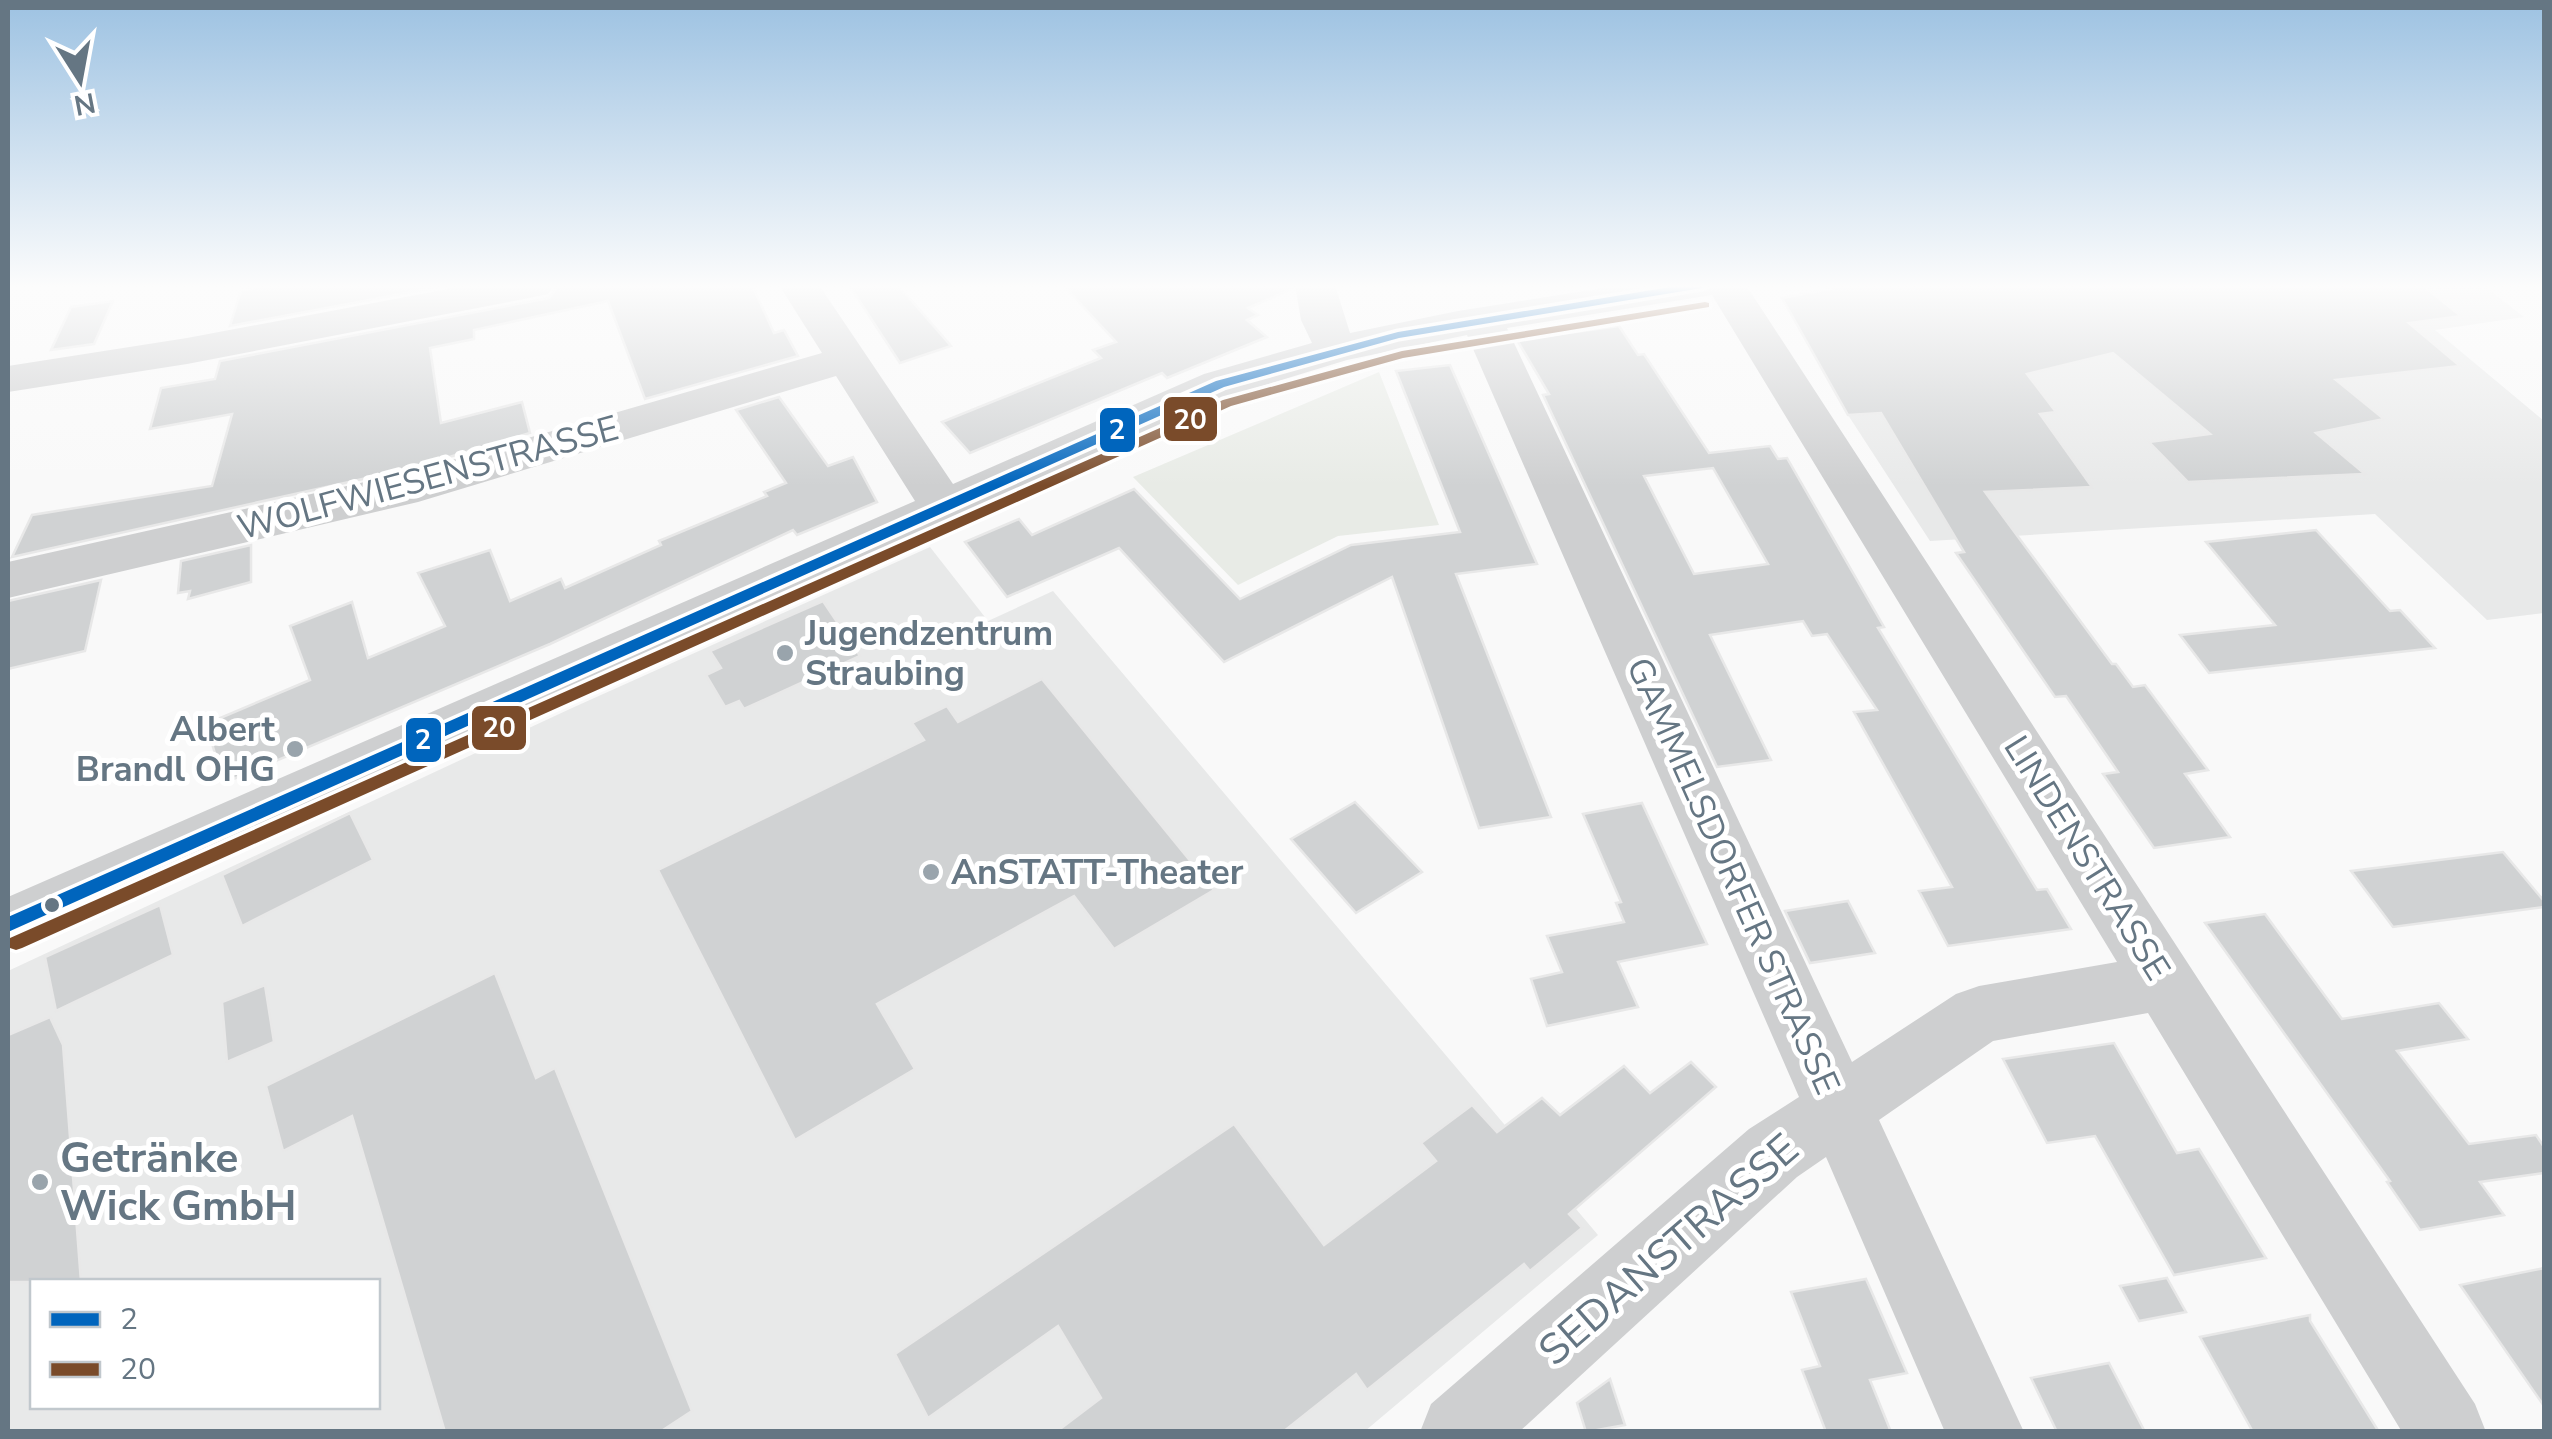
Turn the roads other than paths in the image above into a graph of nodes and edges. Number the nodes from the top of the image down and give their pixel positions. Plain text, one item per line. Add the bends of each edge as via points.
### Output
1 (179, 352) edge
2 (840, 352) edge
3 (1323, 352) edge
4 (1497, 352) edge
5 (1768, 352) edge
6 (845, 360) junction
7 (8, 379) edge
8 (942, 506) junction
9 (8, 580) edge
10 (8, 926) edge
11 (2164, 982) junction
12 (1838, 1107) junction
13 (1459, 1432) edge
14 (1985, 1432) edge
15 (2447, 1432) edge

1 - 7 street
2 - 6 street
3 - 8 street via 1220,384
4 - 12 street, GAMMELSDORFER STRASSE
5 - 11 street, LINDENSTRASSE
6 - 8 street
6 - 9 street, WOLFWIESENSTRASSE via 418,486
8 - 10 street
11 - 12 street, SEDANSTRASSE via 1979,1015
11 - 15 street, LINDENSTRASSE
12 - 13 street, SEDANSTRASSE via 1772,1153
12 - 14 street, GAMMELSDORFER STRASSE

